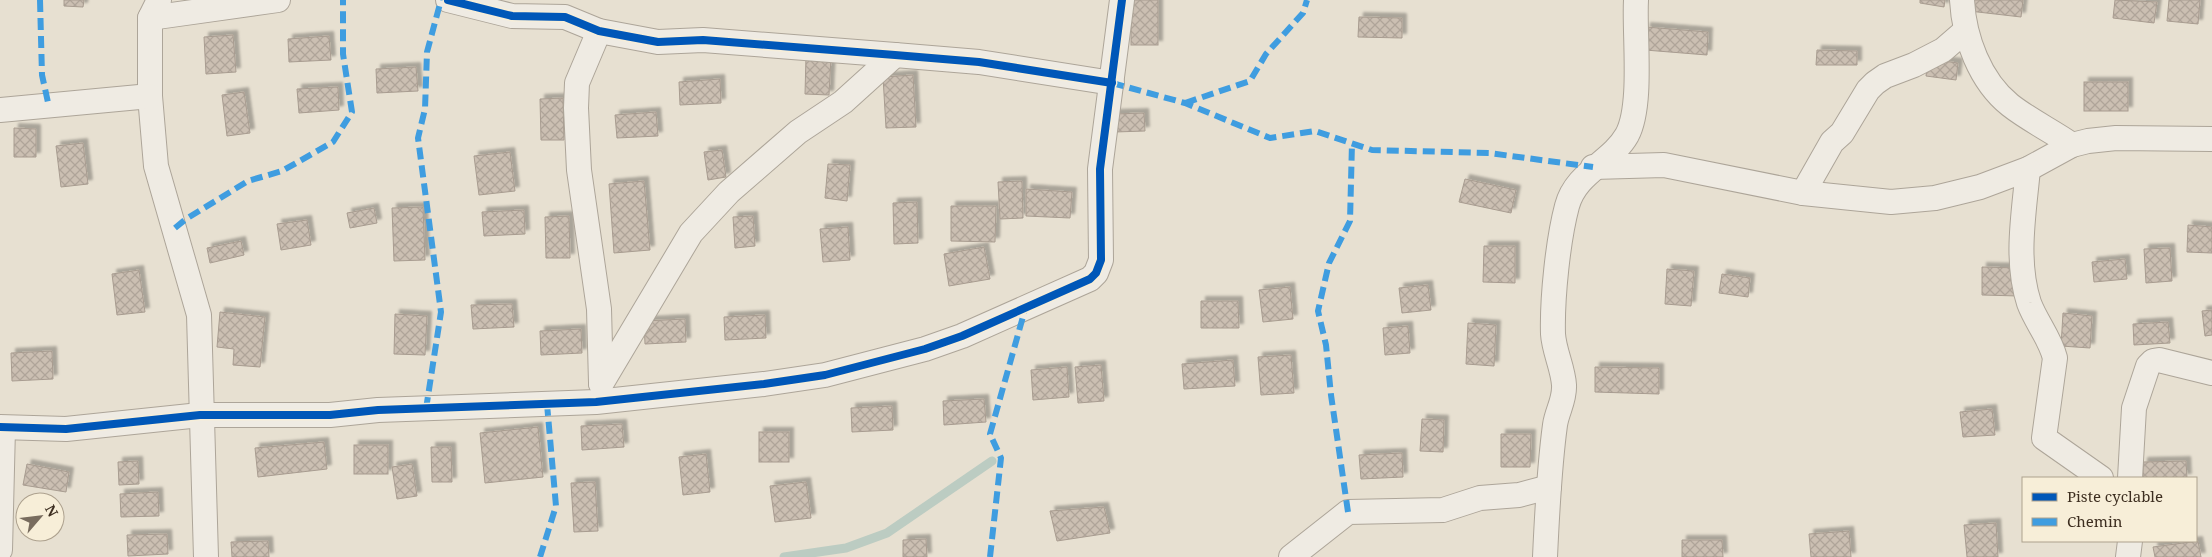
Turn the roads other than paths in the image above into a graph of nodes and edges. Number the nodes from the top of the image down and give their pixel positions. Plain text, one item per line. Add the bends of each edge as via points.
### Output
1 (278, 0) edge
2 (448, 0) edge
3 (1122, 0) edge
4 (1636, 0) edge
5 (1962, 0) edge
6 (154, 9) edge
7 (599, 31) junction
8 (1965, 31) junction
9 (895, 54) junction
10 (1112, 83) junction
11 (150, 96) junction
12 (0, 110) edge
13 (2212, 139) edge
14 (2072, 145) junction
15 (1593, 167) junction
16 (2028, 169) junction
17 (1804, 193) junction
18 (2212, 373) edge
19 (599, 393) junction
20 (200, 415) junction
21 (2, 428) edge
22 (2100, 477) edge
23 (2130, 477) edge
24 (1549, 487) junction
25 (2130, 542) edge
26 (0, 550) edge
27 (206, 557) edge
28 (1290, 557) edge
29 (1546, 557) edge
30 (2128, 557) edge

1 - 6 street
2 - 7 street via 512,16 565,17
3 - 10 street
4 - 15 street via 1635,109 1627,135
5 - 8 street
6 - 11 street
7 - 9 street via 658,42 703,40
7 - 19 street via 578,83 576,108 579,170 599,309
8 - 14 street via 1982,70 1999,95
8 - 17 street via 1943,50 1885,76 1868,90 1842,133 1832,142
9 - 10 street via 979,62
9 - 19 street via 843,102 798,132 729,192 691,233
10 - 19 street via 1100,168 1101,260 1090,279 962,336 825,375 764,384
11 - 12 street
11 - 20 street via 156,166 199,315
13 - 14 street via 2107,139
14 - 16 street
15 - 17 street via 1664,165
15 - 24 street via 1577,184 1568,205 1562,238 1553,336 1565,386 1556,423
16 - 17 street via 1980,187 1890,202
16 - 22 street via 2021,233 2026,290 2055,358 2044,438
18 - 23 street via 2159,360 2148,366 2134,408
19 - 20 street via 330,415
20 - 21 street via 66,429
20 - 27 street
21 - 26 street
24 - 28 street via 1519,495 1480,498 1444,510 1348,512
24 - 29 street
25 - 30 street

